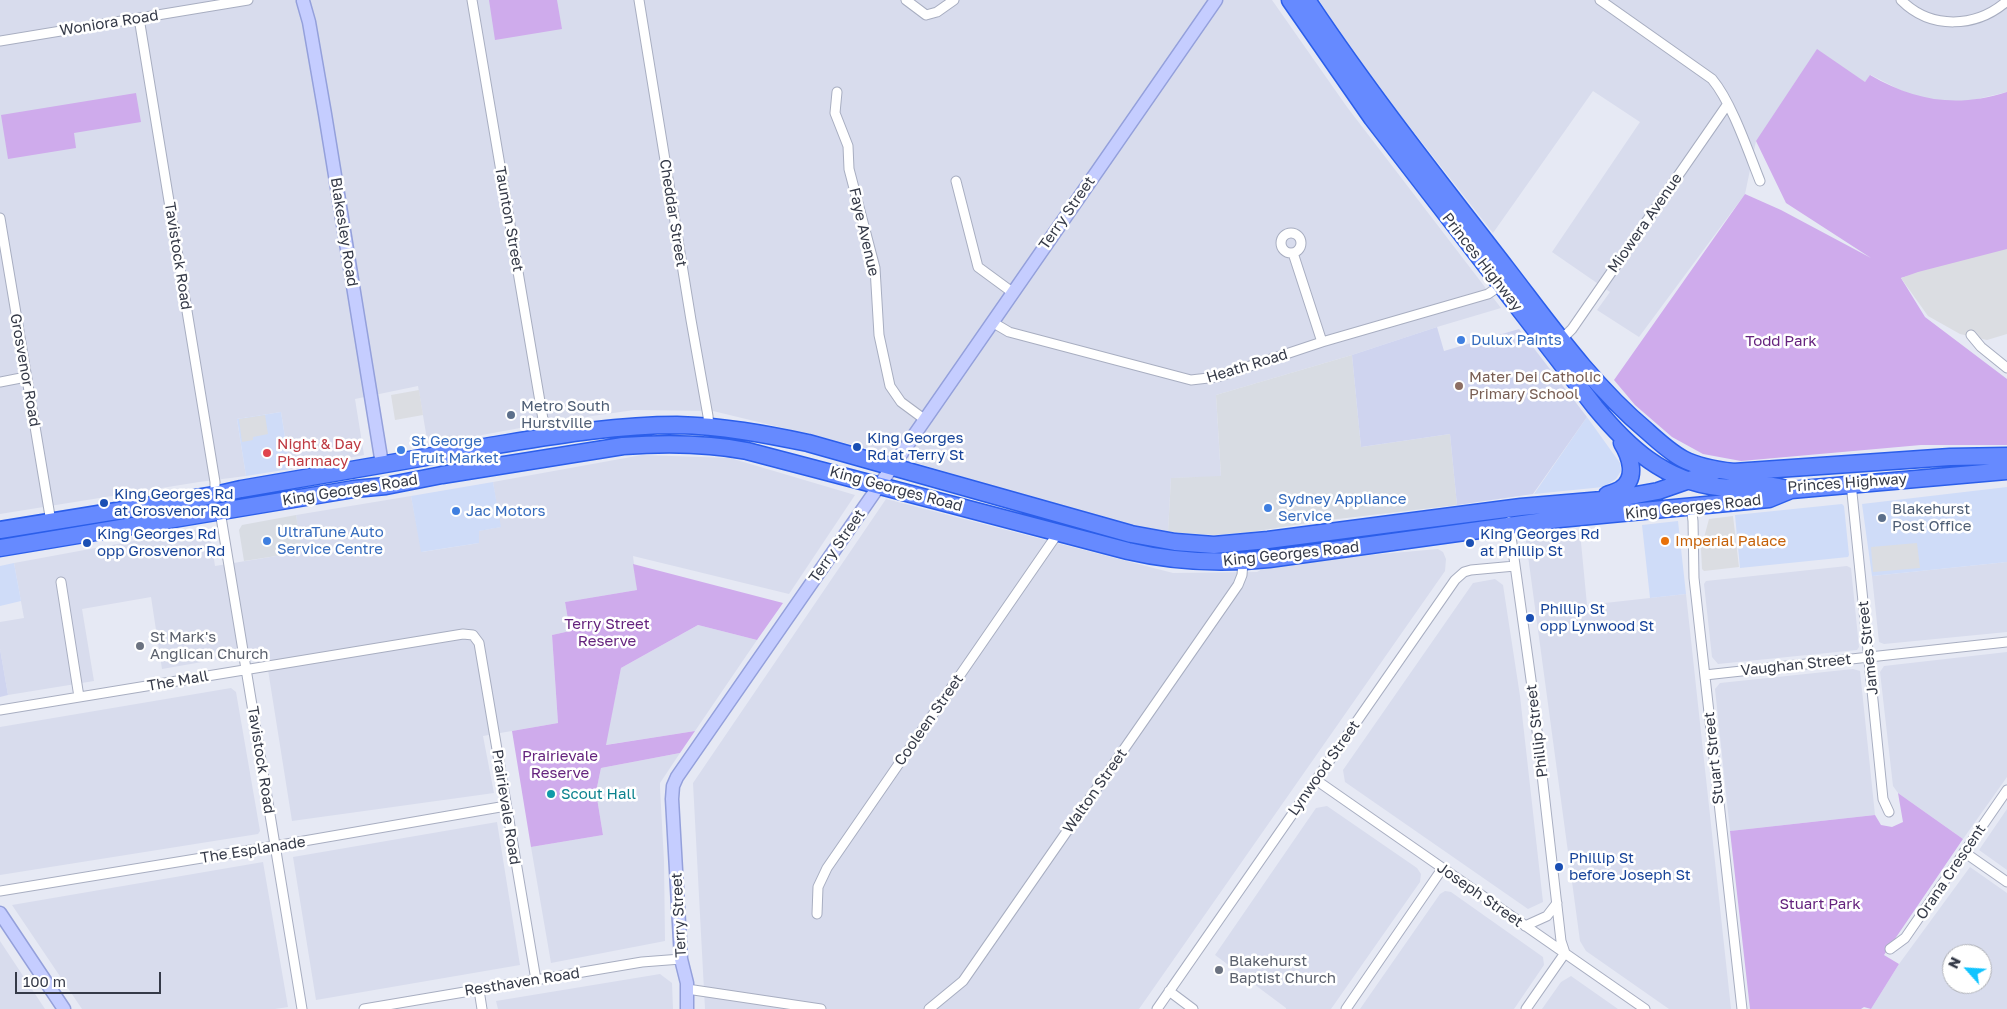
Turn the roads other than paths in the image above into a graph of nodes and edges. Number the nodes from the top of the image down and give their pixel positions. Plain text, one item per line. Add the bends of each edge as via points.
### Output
1 (248, 0) edge
2 (299, 0) edge
3 (304, 0) edge
4 (472, 0) edge
5 (638, 0) edge
6 (906, 0) edge
7 (954, 0) edge
8 (1216, 0) edge
9 (1290, 0) edge
10 (1307, 0) edge
11 (1600, 0) edge
12 (1901, 0) edge
13 (2007, 1) edge
14 (139, 18) junction
15 (0, 41) edge
16 (837, 92) dead end
17 (1727, 105) junction
18 (956, 181) dead end
19 (1760, 181) dead end
20 (0, 218) edge
21 (1294, 253) dead end
22 (1506, 281) junction
23 (1012, 292) junction
24 (992, 322) junction
25 (1971, 335) dead end
26 (1561, 340) junction
27 (1322, 342) junction
28 (2007, 368) edge
29 (26, 377) junction
30 (0, 382) edge
31 (924, 419) junction
32 (708, 427) junction
33 (1614, 431) junction
34 (546, 437) junction
35 (2007, 456) edge
36 (1684, 459) junction
37 (382, 464) junction
38 (892, 467) junction
39 (1718, 470) junction
40 (2007, 471) edge
41 (442, 475) junction
42 (1685, 480) junction
43 (1851, 483) junction
44 (880, 485) junction
45 (354, 489) junction
46 (1791, 490) junction
47 (215, 495) junction
48 (1595, 500) junction
49 (1691, 506) junction
50 (1507, 509) junction
51 (220, 511) junction
52 (51, 522) junction
53 (1510, 527) junction
54 (0, 530) edge
55 (1058, 533) junction
56 (0, 548) edge
57 (1243, 562) junction
58 (1515, 566) junction
59 (61, 582) dead end
60 (473, 636) joint
61 (2007, 642) edge
62 (1869, 657) junction
63 (246, 670) junction
64 (1704, 675) junction
65 (80, 698) junction
66 (0, 710) edge
67 (1316, 780) junction
68 (2007, 790) edge
69 (506, 806) junction
70 (1889, 812) dead end
71 (275, 846) junction
72 (1964, 852) junction
73 (1442, 869) junction
74 (2007, 882) edge
75 (0, 891) edge
76 (1557, 902) junction
77 (0, 913) edge
78 (817, 914) dead end
79 (1524, 926) junction
80 (1890, 949) dead end
81 (1565, 953) junction
82 (681, 959) junction
83 (536, 980) junction
84 (687, 989) junction
85 (479, 990) junction
86 (1169, 991) junction
87 (64, 1009) edge
88 (302, 1009) edge
89 (364, 1009) edge
90 (482, 1009) edge
91 (687, 1009) edge
92 (821, 1009) edge
93 (929, 1009) edge
94 (1157, 1009) edge
95 (1193, 1009) edge
96 (1346, 1009) edge
97 (1526, 1009) edge
98 (1645, 1009) edge
99 (1742, 1009) edge

1 - 14 street, Woniora Road
2 - 3 street
3 - 37 street, Blakesley Road
4 - 34 street, Taunton Street
5 - 32 street, Cheddar Street
6 - 7 street via 926,15 937,12
8 - 23 street, Terry Street
9 - 22 highway, Princes Highway via 1372,118
10 - 22 highway, Princes Highway
11 - 17 street via 1712,79
12 - 13 street via 1926,17 1952,23 1985,17
14 - 15 street, Woniora Road
14 - 47 street, Tavistock Road
16 - 31 street, Faye Avenue via 835,113 848,146 850,169 875,268 879,335 890,386 901,402
17 - 19 street
17 - 26 street, Miowera Avenue via 1572,329
18 - 23 street via 978,267
20 - 29 street, Grosvenor Road
21 - 27 street
22 - 26 highway, Princes Highway
22 - 27 street, Heath Road via 1488,294
22 - 33 highway, Princes Highway
23 - 24 street, Terry Street
24 - 27 street, Heath Road via 1009,332 1192,380 1216,377
24 - 31 street, Terry Street
25 - 28 street via 1980,347
26 - 36 highway, Princes Highway via 1610,398 1652,436
29 - 30 street
29 - 52 street, Grosvenor Road
31 - 38 street, Terry Street
32 - 34 highway, King Georges Road via 634,426
32 - 38 highway, King Georges Road via 808,443
33 - 42 highway, Princes Highway via 1641,456
33 - 48 highway via 1632,462 1632,469 1622,489
34 - 37 highway, King Georges Road
35 - 39 highway, Princes Highway via 1734,472
36 - 39 highway, Princes Highway
36 - 42 highway
37 - 41 highway via 398,474 426,470
37 - 45 highway via 379,472
37 - 47 highway, King Georges Road
38 - 44 street, Terry Street
38 - 50 highway, King Georges Road via 1131,534 1204,544 1268,540
39 - 42 highway, King Georges Road
40 - 43 highway, Princes Highway
41 - 44 highway, King Georges Road via 623,446 699,444 747,451
41 - 45 highway, King Georges Road
42 - 46 highway, Princes Highway via 1718,487 1767,485
42 - 48 highway, King Georges Road via 1658,491
42 - 49 highway
43 - 46 highway, Princes Highway
43 - 62 street, James Street
44 - 55 highway, King Georges Road
44 - 82 street, Terry Street via 675,781 672,799
45 - 51 highway, King Georges Road
46 - 49 highway, King Georges Road via 1769,499
47 - 52 highway, King Georges Road
48 - 50 highway, King Georges Road
49 - 53 highway, King Georges Road
49 - 64 street, Stuart Street via 1694,578
50 - 53 street, Phillip Street
51 - 56 highway, King Georges Road
51 - 63 street, Tavistock Road
52 - 54 highway, King Georges Road
53 - 57 highway, King Georges Road
53 - 58 street, Phillip Street
55 - 57 highway, King Georges Road via 1150,556 1198,562
55 - 78 street, Cooleen Street via 827,868 818,887
57 - 93 street, Walton Street via 1238,585 963,981
58 - 67 street, Lynwood Street via 1471,570 1459,575
58 - 76 street, Phillip Street
59 - 65 street
60 - 63 street, The Mall via 463,634
60 - 69 street, Prairievale Road via 479,642
61 - 62 street, Vaughan Street
62 - 64 street, Vaughan Street
62 - 70 street, James Street via 1883,799
63 - 65 street, The Mall
63 - 71 street, Tavistock Road
64 - 99 street, Stuart Street
65 - 66 street, The Mall
67 - 73 street, Joseph Street
67 - 86 street, Lynwood Street
68 - 72 street, Orana Crescent
69 - 71 street, The Esplanade
69 - 83 street, Prairievale Road
71 - 75 street, The Esplanade
71 - 88 street, Tavistock Road
72 - 74 street
72 - 80 street, Orana Crescent via 1905,938
73 - 79 street, Joseph Street
73 - 96 street
76 - 79 street via 1547,916
76 - 81 street, Phillip Street
77 - 87 street
79 - 81 street, Joseph Street
81 - 97 street
81 - 98 street, Joseph Street
82 - 83 street, Resthaven Road via 654,960
82 - 84 street, Terry Street
83 - 85 street, Resthaven Road
84 - 91 street, Terry Street
84 - 92 street
85 - 89 street, Resthaven Road
85 - 90 street
86 - 94 street, Lynwood Street
86 - 95 street

